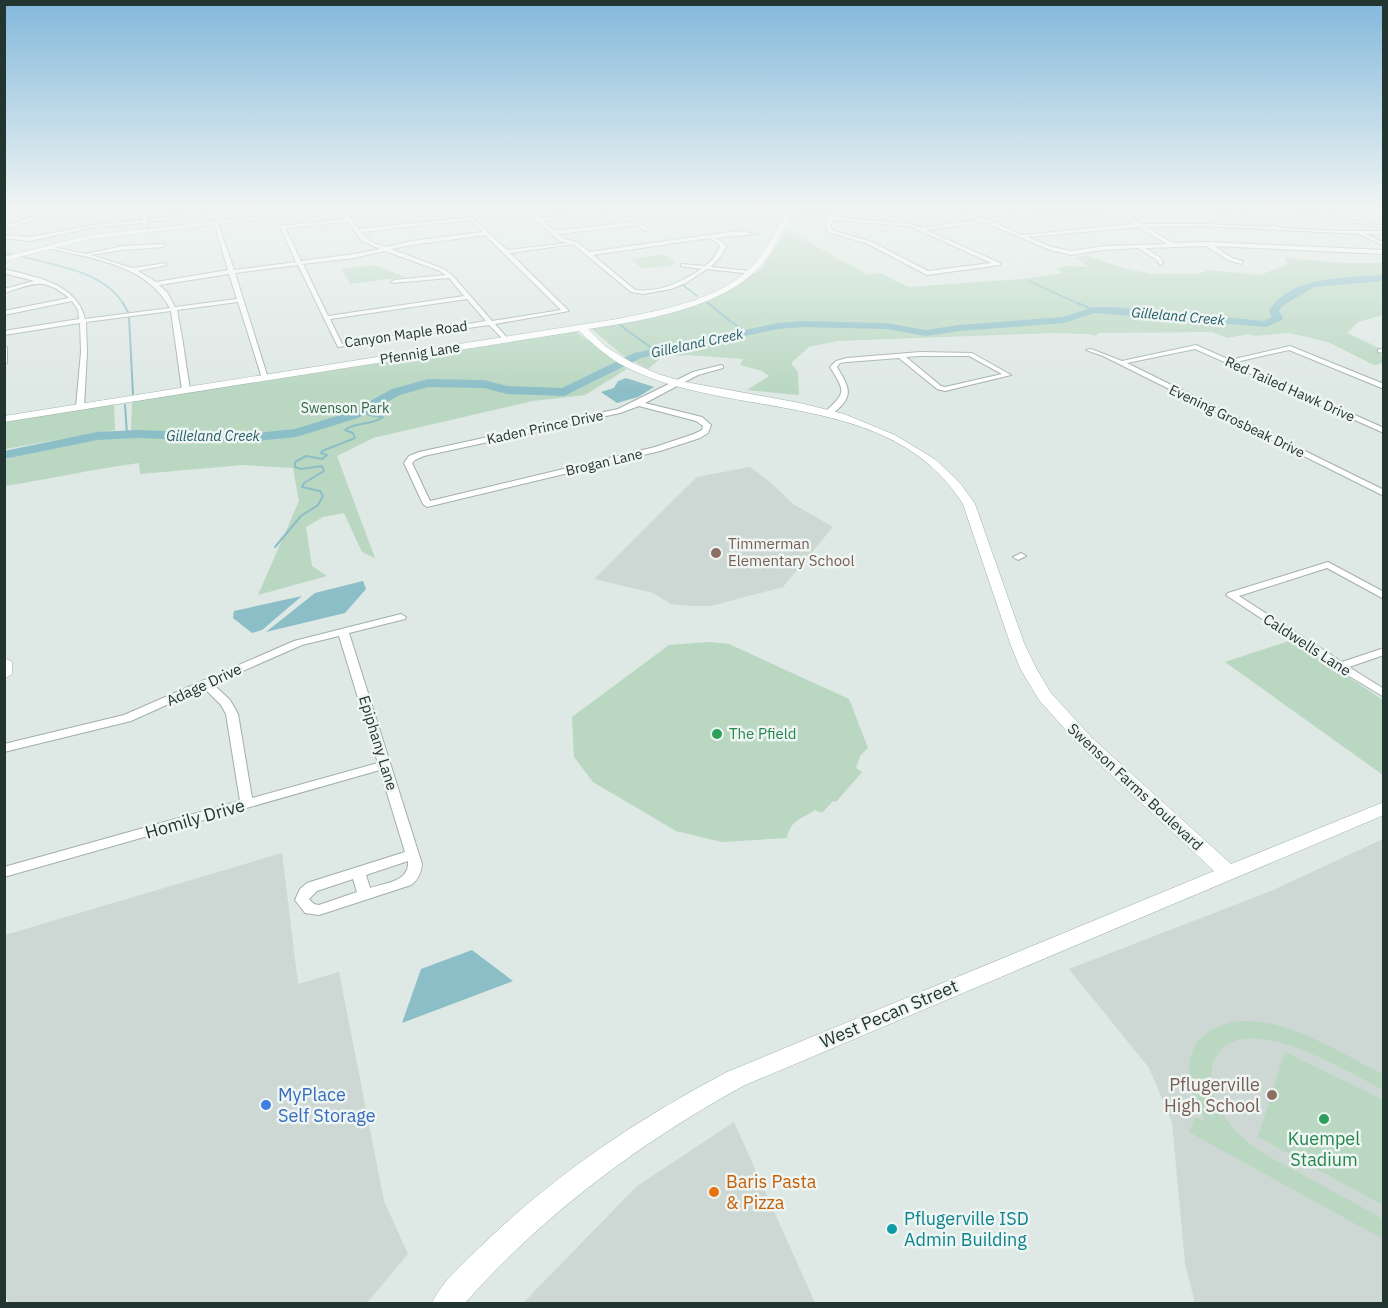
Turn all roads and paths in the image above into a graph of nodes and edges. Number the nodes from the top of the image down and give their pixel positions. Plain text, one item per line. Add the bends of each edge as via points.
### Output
1 (132, 270) edge
2 (245, 270) edge
3 (303, 270) edge
4 (435, 270) edge
5 (524, 270) edge
6 (608, 270) edge
7 (703, 270) edge
8 (725, 270) edge
9 (753, 270) edge
10 (921, 270) edge
11 (950, 270) edge
12 (4, 271) edge
13 (230, 272) junction
14 (750, 273) junction
15 (450, 276) junction
16 (38, 281) junction
17 (394, 282) dead end
18 (155, 285) junction
19 (4, 291) edge
20 (469, 297) junction
21 (74, 299) junction
22 (240, 300) junction
23 (173, 309) junction
24 (4, 313) edge
25 (327, 318) junction
26 (84, 321) junction
27 (490, 322) junction
28 (581, 328) junction
29 (4, 333) edge
30 (506, 340) junction
31 (4, 347) edge
32 (1089, 350) dead end
33 (901, 356) junction
34 (1229, 362) junction
35 (4, 363) edge
36 (1120, 363) junction
37 (721, 367) dead end
38 (265, 378) junction
39 (678, 383) junction
40 (1383, 387) edge
41 (186, 390) junction
42 (642, 404) junction
43 (80, 407) junction
44 (828, 413) junction
45 (4, 419) edge
46 (1383, 431) edge
47 (1383, 494) edge
48 (427, 504) joint
49 (1383, 596) edge
50 (401, 617) dead end
51 (344, 631) junction
52 (1383, 651) edge
53 (4, 662) edge
54 (1340, 666) junction
55 (4, 674) edge
56 (206, 684) junction
57 (1383, 694) edge
58 (4, 748) edge
59 (385, 765) junction
60 (247, 804) junction
61 (1383, 808) edge
62 (412, 855) junction
63 (4, 872) edge
64 (358, 872) junction
65 (1228, 872) junction
66 (365, 895) junction
67 (445, 1304) edge

1 - 18 street
2 - 13 street
3 - 25 street, Canyon Maple Road
4 - 15 street
5 - 27 street via 566,311
6 - 7 street via 641,294 672,286
8 - 14 street
9 - 14 street, Pfennig Lane
10 - 11 street
12 - 16 street
13 - 18 street
13 - 22 street
14 - 28 street, Pfennig Lane via 685,304
15 - 17 street
15 - 20 street
16 - 19 street
16 - 21 street
18 - 23 street via 169,298
20 - 25 street
20 - 27 street
21 - 24 street
21 - 26 street
22 - 23 street
22 - 38 street
23 - 26 street
23 - 41 street
25 - 27 street, Canyon Maple Road via 340,346
26 - 29 street
26 - 43 street
27 - 30 street
28 - 30 street, Pfennig Lane
28 - 39 street, Swenson Farms Boulevard via 634,366
30 - 38 street, Pfennig Lane
31 - 35 street
32 - 36 street, Evening Grosbeak Drive
33 - 33 street via 970,354 1008,375 939,388
33 - 44 street via 838,363 833,367 846,389 846,397
34 - 36 street, Red Tailed Hawk Drive via 1196,347
34 - 40 street via 1290,348
34 - 46 street, Red Tailed Hawk Drive
36 - 47 street, Evening Grosbeak Drive
37 - 39 street, Kaden Prince Drive via 707,368
38 - 41 street, Pfennig Lane
39 - 42 street, Kaden Prince Drive
39 - 44 street, Swenson Farms Boulevard
41 - 43 street, Pfennig Lane
42 - 48 street, Kaden Prince Drive via 417,456 408,462
42 - 48 street, Brogan Lane via 699,418 707,424 705,431 657,449
43 - 45 street, Pfennig Lane
44 - 65 street, Swenson Farms Boulevard via 908,446 956,485 977,523 1017,643 1045,696 1086,742
49 - 54 street, Caldwells Lane via 1328,565 1231,595
50 - 51 street, Adage Drive
51 - 56 street, Adage Drive via 298,643
51 - 59 street, Epiphany Lane
52 - 54 street
53 - 55 street
54 - 57 street, Caldwells Lane
56 - 58 street, Adage Drive via 127,718
56 - 60 street via 232,714
59 - 60 street, Homily Drive
59 - 62 street, Epiphany Lane
60 - 63 street, Homily Drive
61 - 65 street, West Pecan Street
62 - 64 street
62 - 66 street via 412,878
64 - 66 street
64 - 66 street via 312,887 302,900 310,909 319,910
65 - 67 street, West Pecan Street via 735,1079 682,1106 569,1184 518,1227

